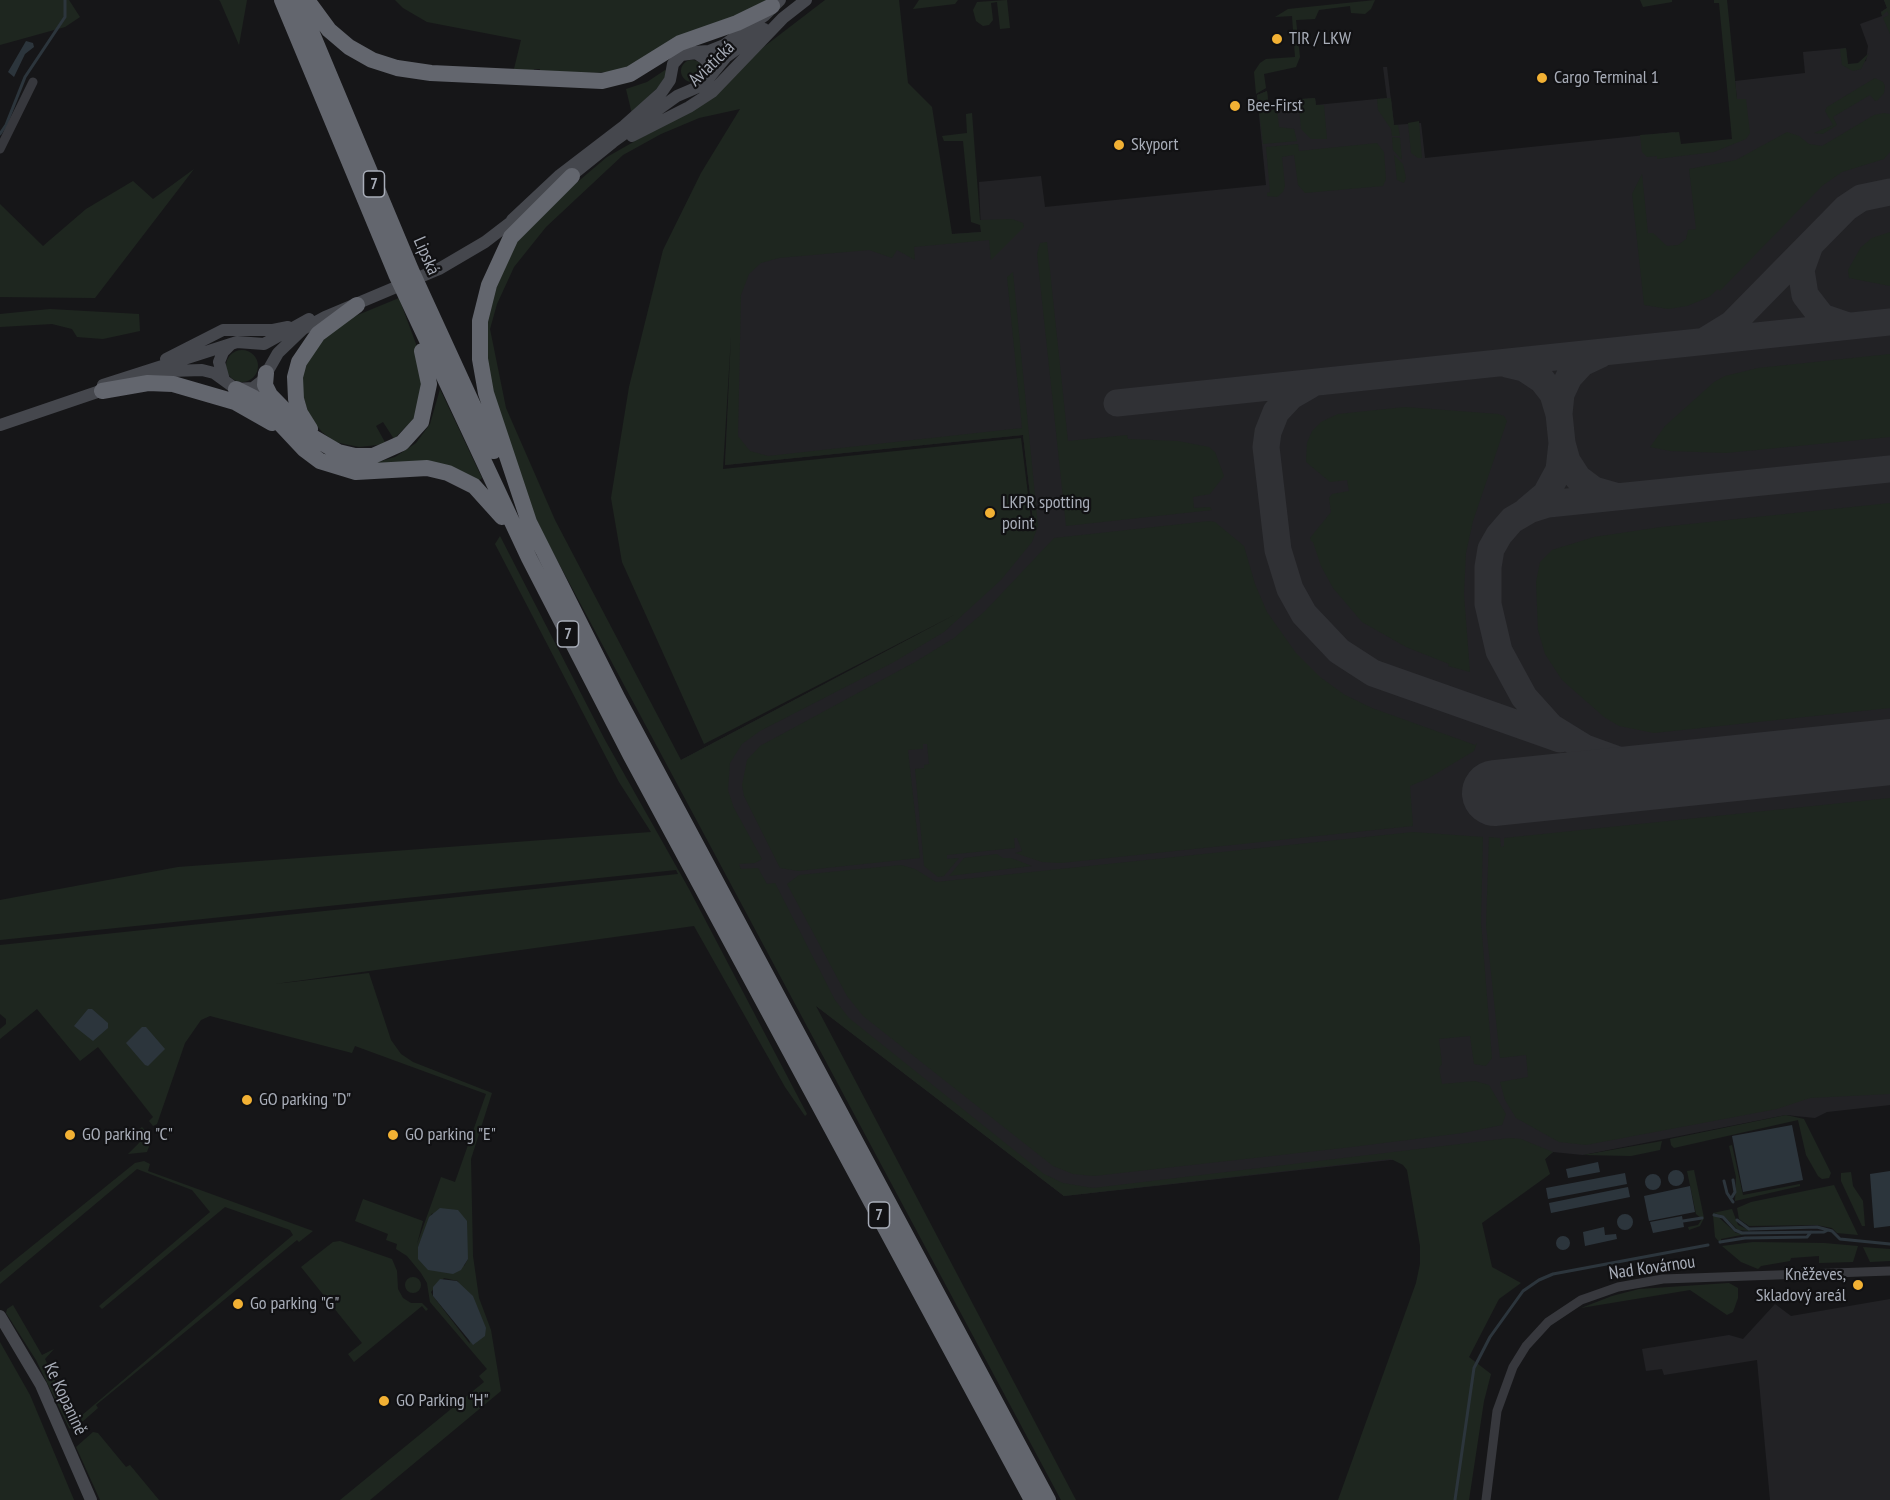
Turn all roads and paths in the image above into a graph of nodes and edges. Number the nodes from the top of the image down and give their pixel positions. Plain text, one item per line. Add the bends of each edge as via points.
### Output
1 (282, 0) edge
2 (298, 0) edge
3 (307, 0) edge
4 (806, 0) edge
5 (778, 8) edge
6 (685, 53) junction
7 (672, 72) junction
8 (535, 78) junction
9 (708, 80) junction
10 (33, 82) dead end
11 (692, 90) junction
12 (0, 149) edge
13 (600, 154) junction
14 (572, 176) junction
15 (512, 220) junction
16 (378, 295) junction
17 (407, 298) junction
18 (357, 305) junction
19 (295, 325) junction
20 (237, 342) junction
21 (254, 344) junction
22 (266, 371) junction
23 (132, 375) junction
24 (230, 385) junction
25 (102, 391) junction
26 (0, 425) edge
27 (292, 437) junction
28 (330, 448) junction
29 (529, 522) junction
30 (529, 558) junction
31 (1890, 1271) edge
32 (0, 1316) edge
33 (91, 1500) edge
34 (1032, 1500) edge
35 (1048, 1500) edge
36 (1486, 1500) edge

1 - 17 highway, Lipská / 7
2 - 29 highway, Lipská / 7 via 411,270
3 - 8 highway via 339,39 384,65 421,72
4 - 5 main road, Aviatická
5 - 6 main road, Aviatická via 719,48
5 - 8 highway via 680,43 622,77 602,81
5 - 9 main road via 726,57
5 - 13 main road, Aviatická via 704,99
6 - 7 main road via 673,64
6 - 8 highway via 648,77 618,86 566,86
6 - 9 main road via 705,59 710,70
7 - 11 main road via 680,87
7 - 15 main road, Aviatická via 661,93 560,175
9 - 11 main road
10 - 12 street
11 - 13 main road via 677,96
13 - 14 main road
14 - 15 main road
14 - 29 highway via 511,237 489,285 480,321 480,359 486,393
15 - 16 main road via 485,242 439,269
16 - 18 main road
16 - 19 main road via 335,307
17 - 28 highway via 428,373 421,422 406,440 381,454 355,456
17 - 30 highway, Lipská / 7
18 - 22 main road via 303,329
18 - 28 highway via 313,340 295,377 300,412 313,433
19 - 21 main road via 264,344
19 - 23 main road via 273,330 223,330
20 - 21 main road
20 - 23 main road
20 - 24 main road via 227,348 219,367
21 - 22 main road via 262,351
22 - 24 main road via 253,388
22 - 28 highway via 265,385 274,400 300,428
23 - 26 main road
24 - 25 main road via 207,371 181,370
24 - 27 highway via 258,400
25 - 26 main road
25 - 27 highway via 148,383 182,385 245,406
27 - 30 highway via 312,455 338,468 366,472 427,468 466,480 496,508
29 - 35 highway, 7 via 618,699
30 - 34 highway, 7 via 631,756
31 - 36 street, Nad Kovárnou via 1663,1279 1618,1287 1581,1300 1543,1327 1513,1367 1497,1411
32 - 33 main road, Ke Kopanině via 41,1385

